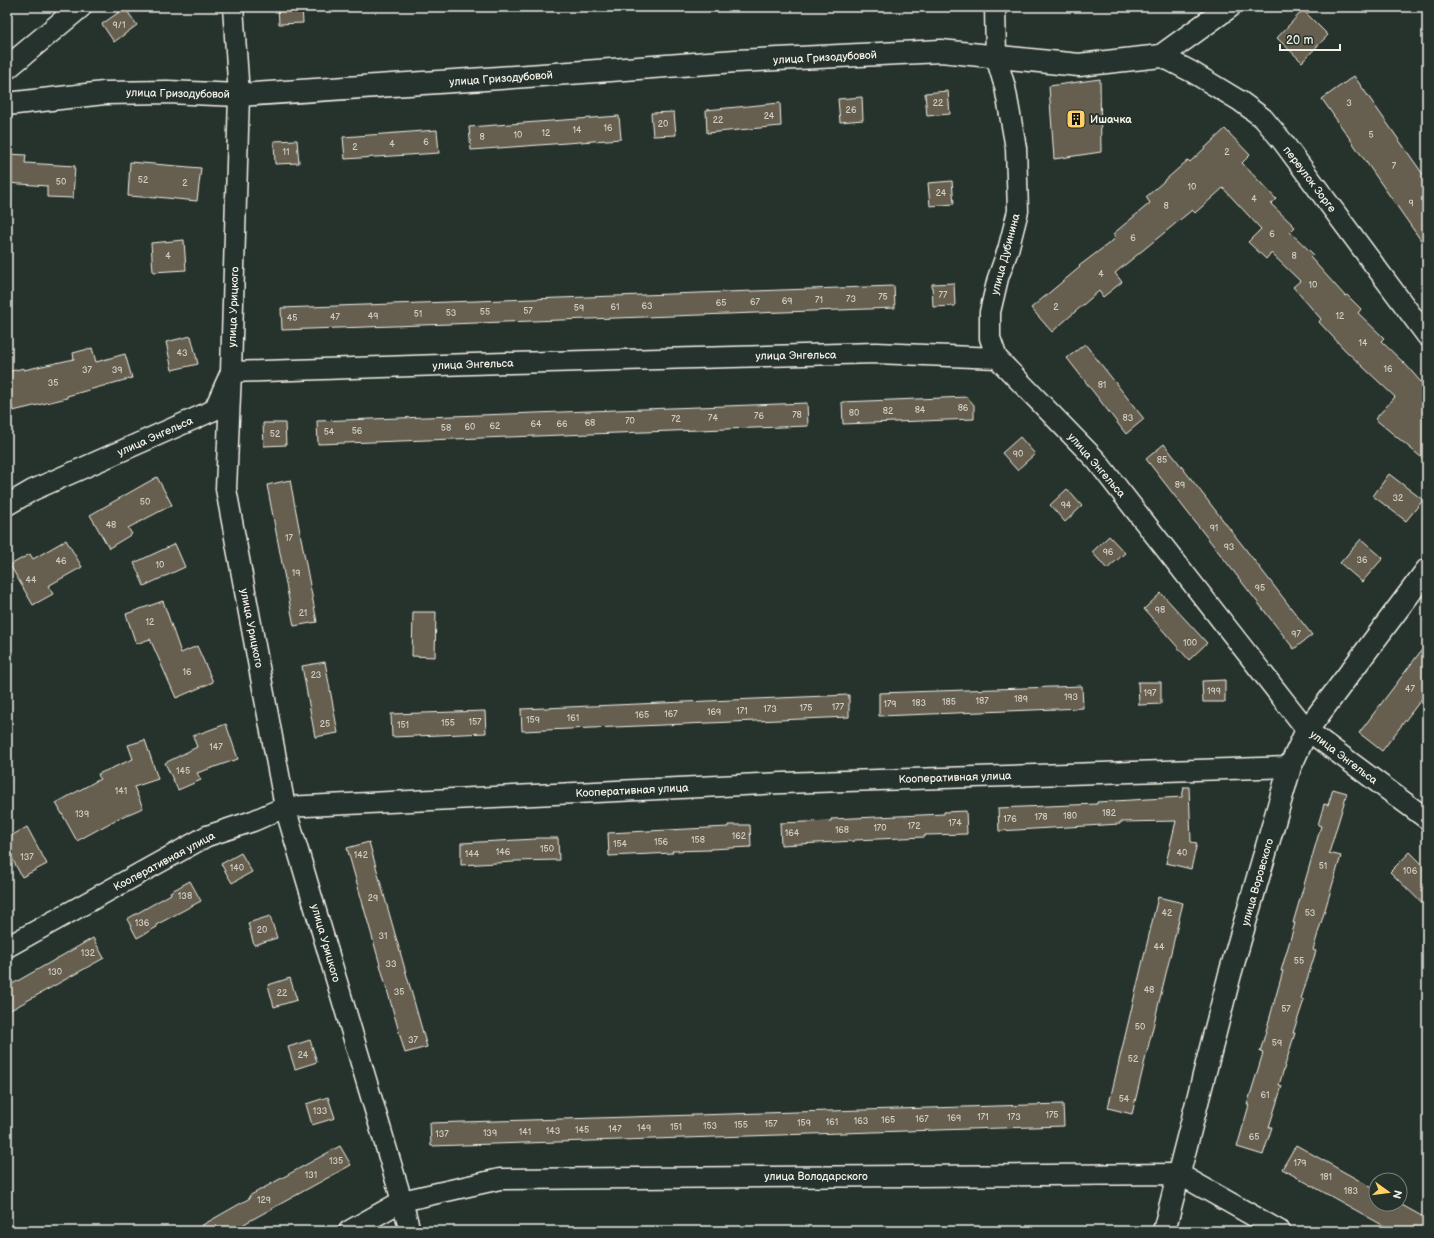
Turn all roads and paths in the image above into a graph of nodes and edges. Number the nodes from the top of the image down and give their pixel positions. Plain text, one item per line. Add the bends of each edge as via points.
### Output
1 (80, 7) edge
2 (233, 7) edge
3 (995, 7) edge
4 (1230, 7) edge
5 (1161, 56) junction
6 (996, 57) junction
7 (7, 68) edge
8 (239, 95) junction
9 (7, 104) edge
10 (1427, 336) edge
11 (997, 358) junction
12 (231, 372) junction
13 (7, 505) edge
14 (1427, 570) edge
15 (1307, 730) junction
16 (1290, 767) junction
17 (285, 807) junction
18 (1427, 819) edge
19 (7, 947) edge
20 (1179, 1174) junction
21 (402, 1201) junction
22 (349, 1231) edge
23 (410, 1231) edge
24 (1164, 1231) edge
25 (1280, 1231) edge

1 - 7 street
2 - 8 street, улица Урицкого
3 - 6 street, улица Дубинина
4 - 5 street
5 - 6 street, улица Гризодубовой via 1079,65
5 - 10 street, переулок Зорге via 1240,101 1263,118
6 - 8 street, улица Гризодубовой via 941,51 744,60
6 - 11 street, улица Дубинина via 1005,87 1016,148 1018,211 990,312 990,338
8 - 9 street, улица Гризодубовой via 104,92
8 - 12 street, улица Урицкого
11 - 12 street, улица Энгельса via 868,354
11 - 15 street, улица Энгельса via 1096,460
12 - 13 street, улица Энгельса via 214,410 33,490
12 - 17 street, улица Урицкого via 226,489
14 - 15 street, улица Воровского
15 - 16 street, улица Воровского
15 - 18 street, улица Энгельса
16 - 17 street, Кооперативная улица via 782,783
16 - 20 street, улица Воровского via 1230,974
17 - 19 street, Кооперативная улица via 207,836
17 - 21 street, улица Урицкого
20 - 21 street, улица Володарского via 500,1179
20 - 24 street, улица Воровского
20 - 25 street, улица Володарского
21 - 22 street, улица Володарского
21 - 23 street, улица Урицкого

